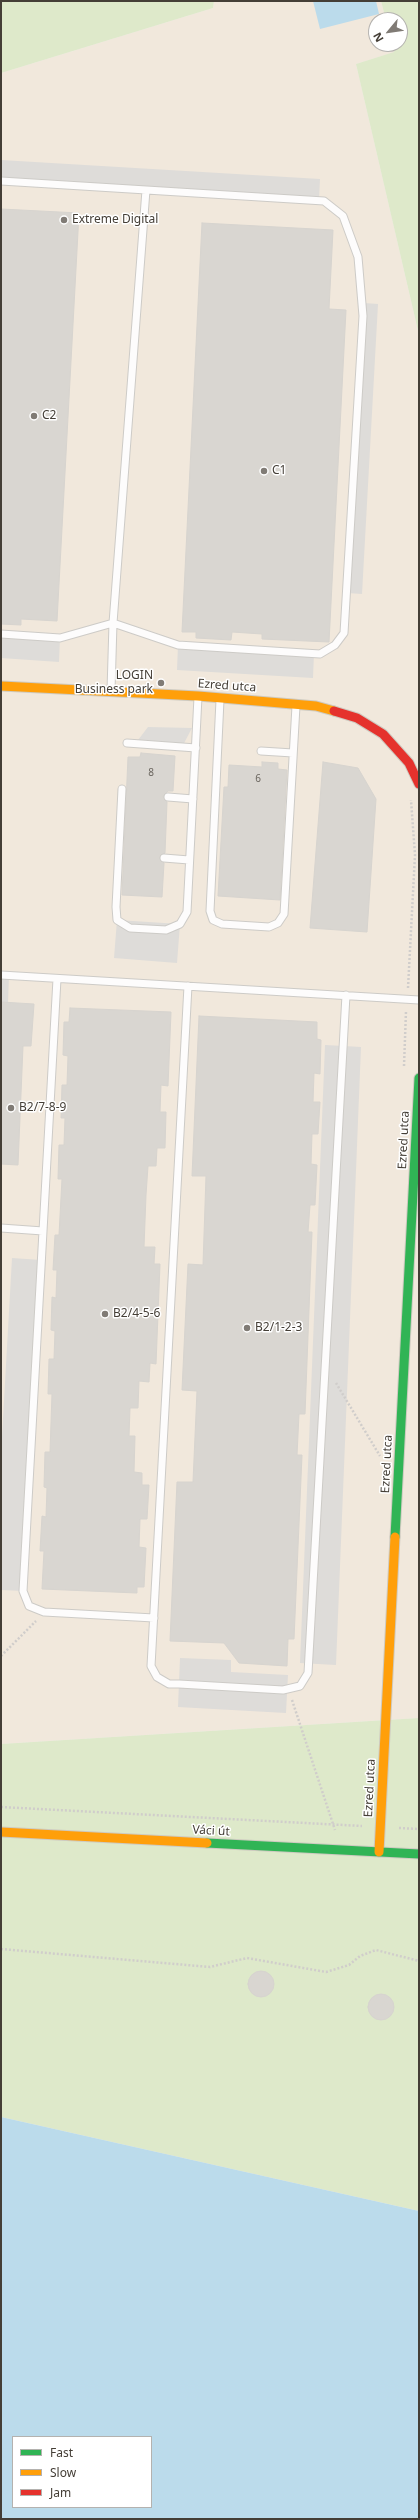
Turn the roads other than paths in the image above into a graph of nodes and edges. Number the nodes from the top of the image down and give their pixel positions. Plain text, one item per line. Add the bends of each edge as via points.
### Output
1 (1, 181) edge
2 (146, 190) junction
3 (113, 623) junction
4 (1, 634) edge
5 (1, 686) edge
6 (111, 691) junction
7 (198, 696) junction
8 (220, 697) junction
9 (296, 703) junction
10 (127, 743) dead end
11 (196, 748) junction
12 (261, 751) dead end
13 (293, 753) junction
14 (419, 784) edge
15 (122, 789) dead end
16 (168, 797) dead end
17 (193, 799) junction
18 (164, 858) dead end
19 (190, 860) junction
20 (1, 975) edge
21 (57, 979) junction
22 (188, 986) junction
23 (346, 995) junction
24 (419, 1000) edge
25 (419, 1078) edge
26 (1, 1228) edge
27 (43, 1230) junction
28 (154, 1618) junction
29 (1, 1832) edge
30 (379, 1852) junction
31 (419, 1854) edge

1 - 2 lane
2 - 3 lane
2 - 3 lane via 324,201 343,216 358,257 363,316 344,633 336,645 320,654 178,645
3 - 4 lane via 60,638
3 - 6 lane
5 - 6 street, Ezred utca
6 - 7 street, Ezred utca
7 - 8 street, Ezred utca
7 - 11 lane
8 - 9 street, Ezred utca
8 - 13 lane via 210,911 213,920 222,924 269,927 278,923 284,914
9 - 13 lane
9 - 14 street, Ezred utca via 357,718 383,734 409,763
10 - 11 lane
11 - 17 lane
12 - 13 lane
15 - 19 lane via 117,920 130,928 166,930 180,924 187,912
16 - 17 lane
17 - 19 lane
18 - 19 lane
20 - 21 lane
21 - 22 lane
21 - 27 lane
22 - 23 lane
22 - 28 lane
23 - 24 lane
23 - 28 lane via 308,1673 300,1686 288,1689 169,1684 157,1677 151,1666
25 - 30 street, Ezred utca
26 - 27 lane
27 - 28 lane via 23,1591 29,1606 44,1612
29 - 30 street, Váci út
30 - 31 street, Váci út

